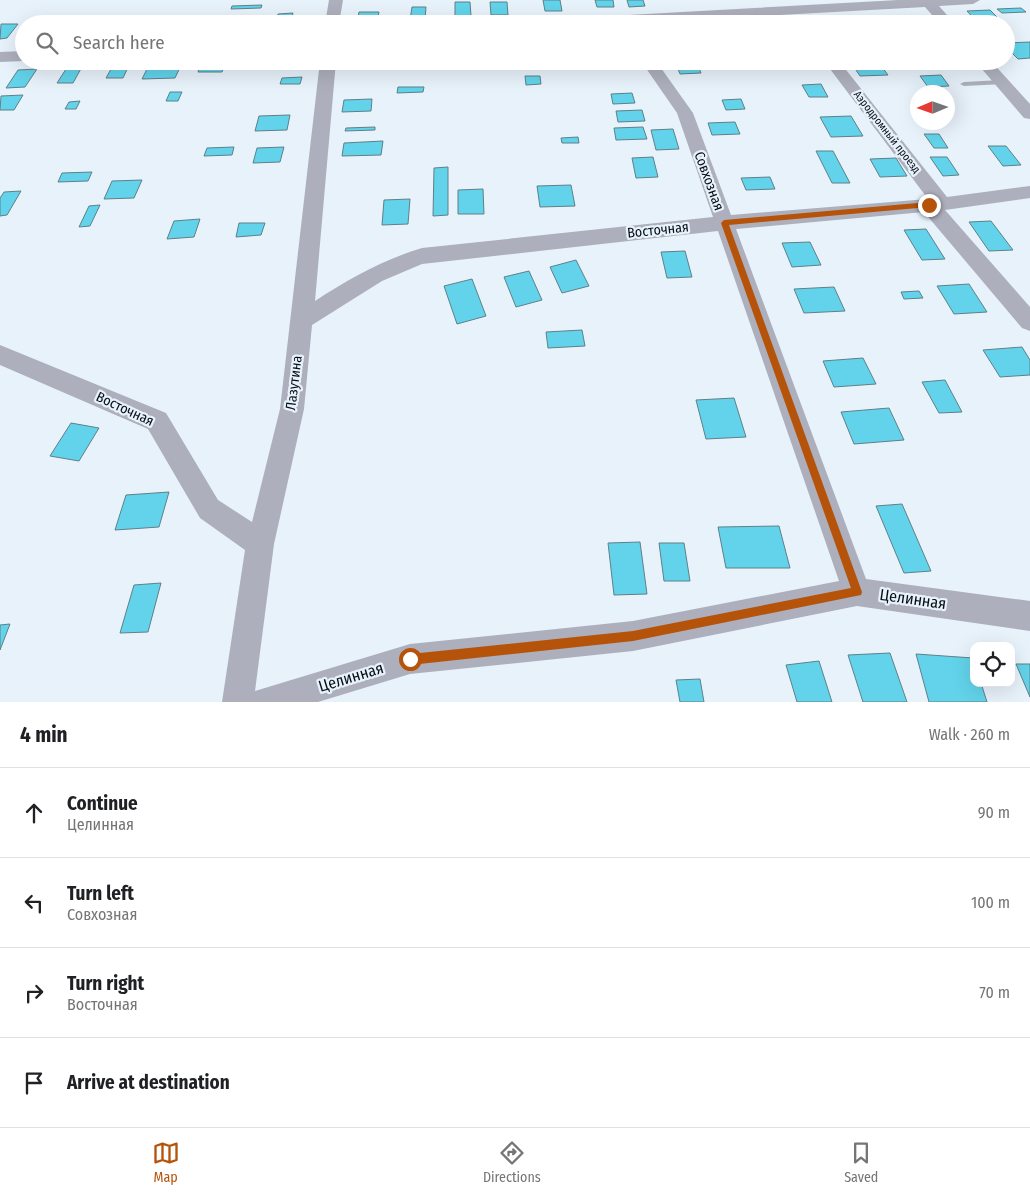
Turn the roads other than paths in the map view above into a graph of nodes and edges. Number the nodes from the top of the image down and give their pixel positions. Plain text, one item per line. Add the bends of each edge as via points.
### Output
1 (336, 0) edge
2 (973, 0) edge
3 (927, 1) edge
4 (791, 10) junction
5 (334, 15) edge
6 (720, 15) edge
7 (795, 15) edge
8 (940, 15) edge
9 (15, 57) edge
10 (0, 58) edge
11 (327, 70) edge
12 (654, 70) edge
13 (838, 70) edge
14 (990, 70) edge
15 (1001, 82) junction
16 (964, 84) dead end
17 (1030, 114) edge
18 (1030, 192) edge
19 (936, 204) junction
20 (724, 223) junction
21 (302, 321) junction
22 (1030, 322) edge
23 (0, 355) edge
24 (260, 544) junction
25 (857, 592) junction
26 (1030, 616) edge
27 (238, 702) edge
28 (266, 702) edge

1 - 5 street
2 - 3 street
3 - 4 street
3 - 8 street
4 - 6 street
4 - 7 street
9 - 10 street
11 - 21 street, Лазутина
12 - 20 street, Совхозная via 685,114
13 - 19 street, Аэродромный проезд
14 - 15 street
15 - 16 lane
15 - 17 street
18 - 19 street, Восточная
19 - 20 street, Восточная
19 - 22 street, Аэродромный проезд
20 - 21 street, Восточная via 422,256 398,262 375,273
20 - 25 street, Совхозная
21 - 24 street, Лазутина via 292,409
23 - 24 street, Восточная via 157,421 209,509
24 - 27 street, Лазутина
25 - 26 street, Целинная
25 - 28 street, Целинная via 633,636 410,659

